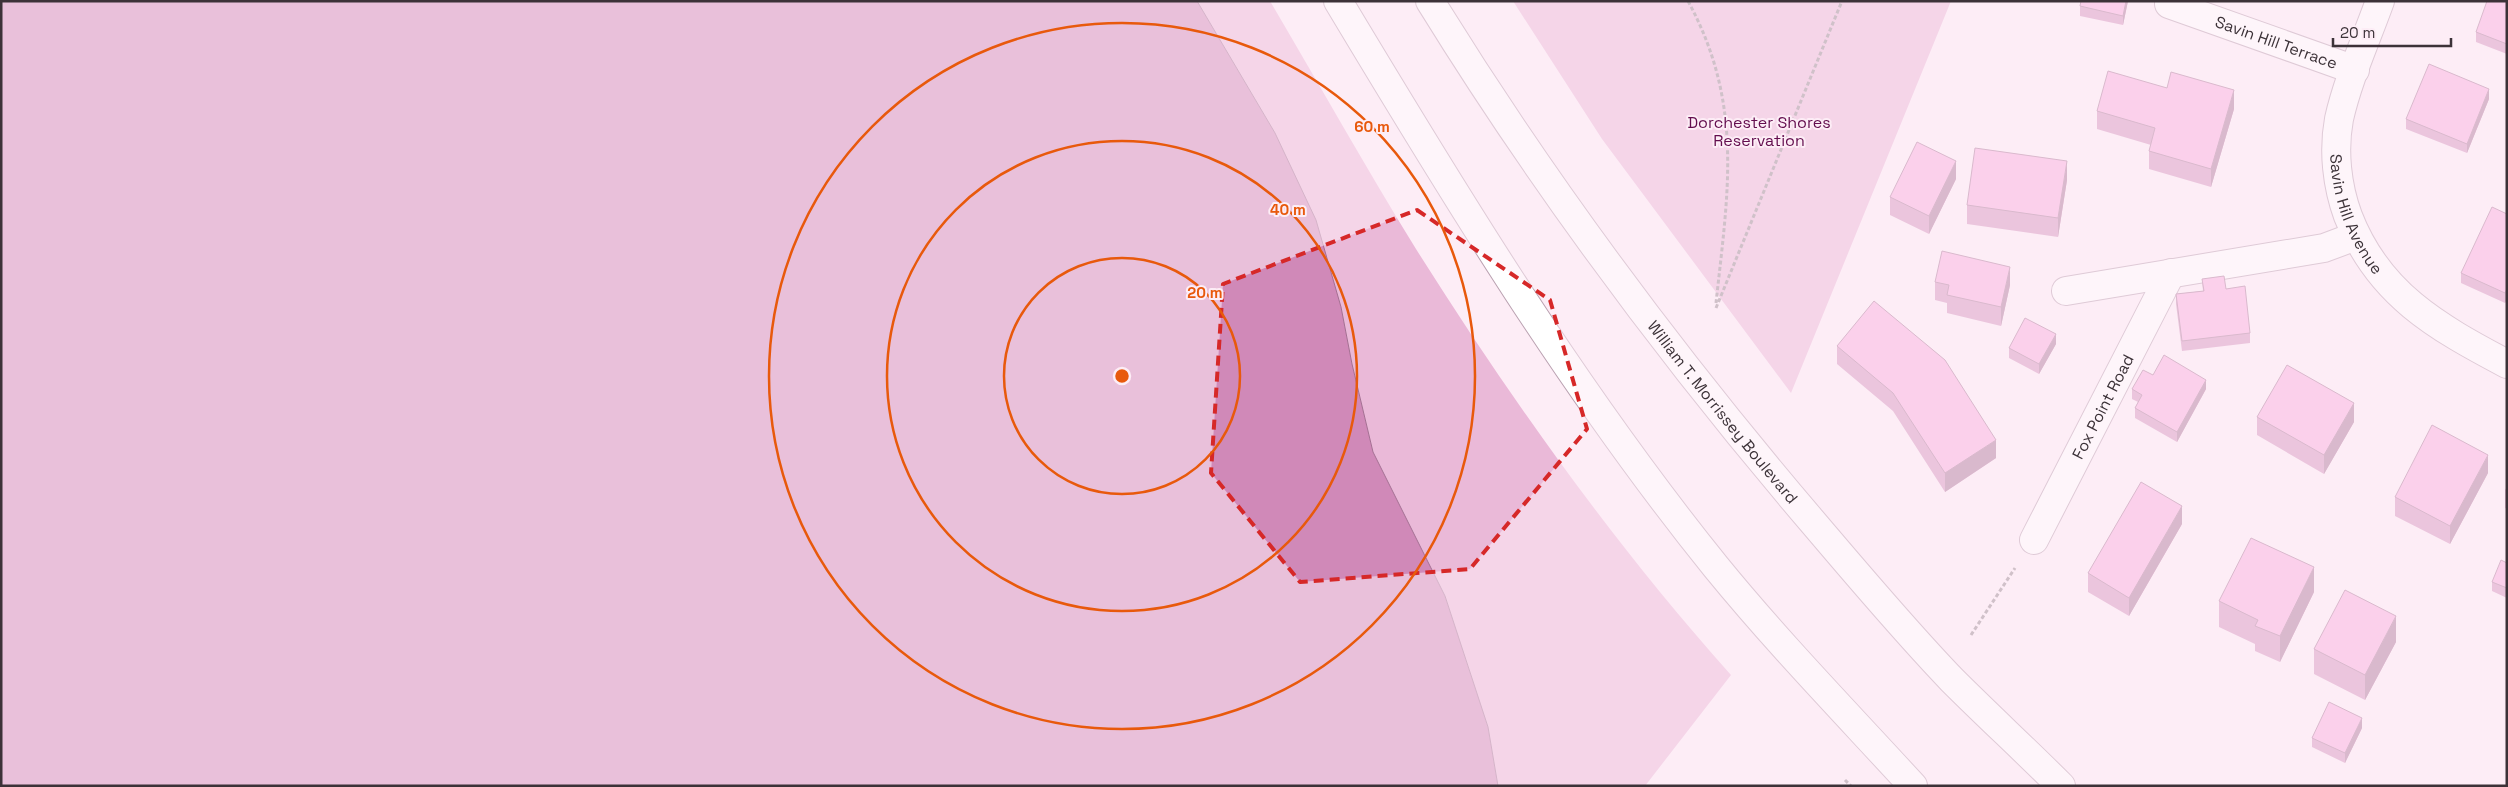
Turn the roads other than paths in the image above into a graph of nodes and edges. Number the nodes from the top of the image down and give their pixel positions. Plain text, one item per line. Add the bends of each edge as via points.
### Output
1 (1338, 1) edge
2 (1430, 1) edge
3 (2380, 1) edge
4 (2169, 4) dead end
5 (2355, 70) junction
6 (2356, 236) junction
7 (2171, 273) junction
8 (2066, 290) dead end
9 (2507, 364) edge
10 (2034, 540) road end
11 (1913, 786) edge
12 (2061, 786) edge

1 - 11 main road via 1545,336 1626,449 1717,568
2 - 12 main road, William T. Morrissey Boulevard via 1484,89 1567,206 1744,442 1952,679
3 - 5 main road, Savin Hill Avenue
4 - 5 main road, Savin Hill Terrace
5 - 6 main road, Savin Hill Avenue via 2339,120 2337,154 2343,202
6 - 7 main road via 2324,248
6 - 9 main road, Savin Hill Avenue via 2379,274 2413,307 2452,335
7 - 8 main road
7 - 10 main road, Fox Point Road

